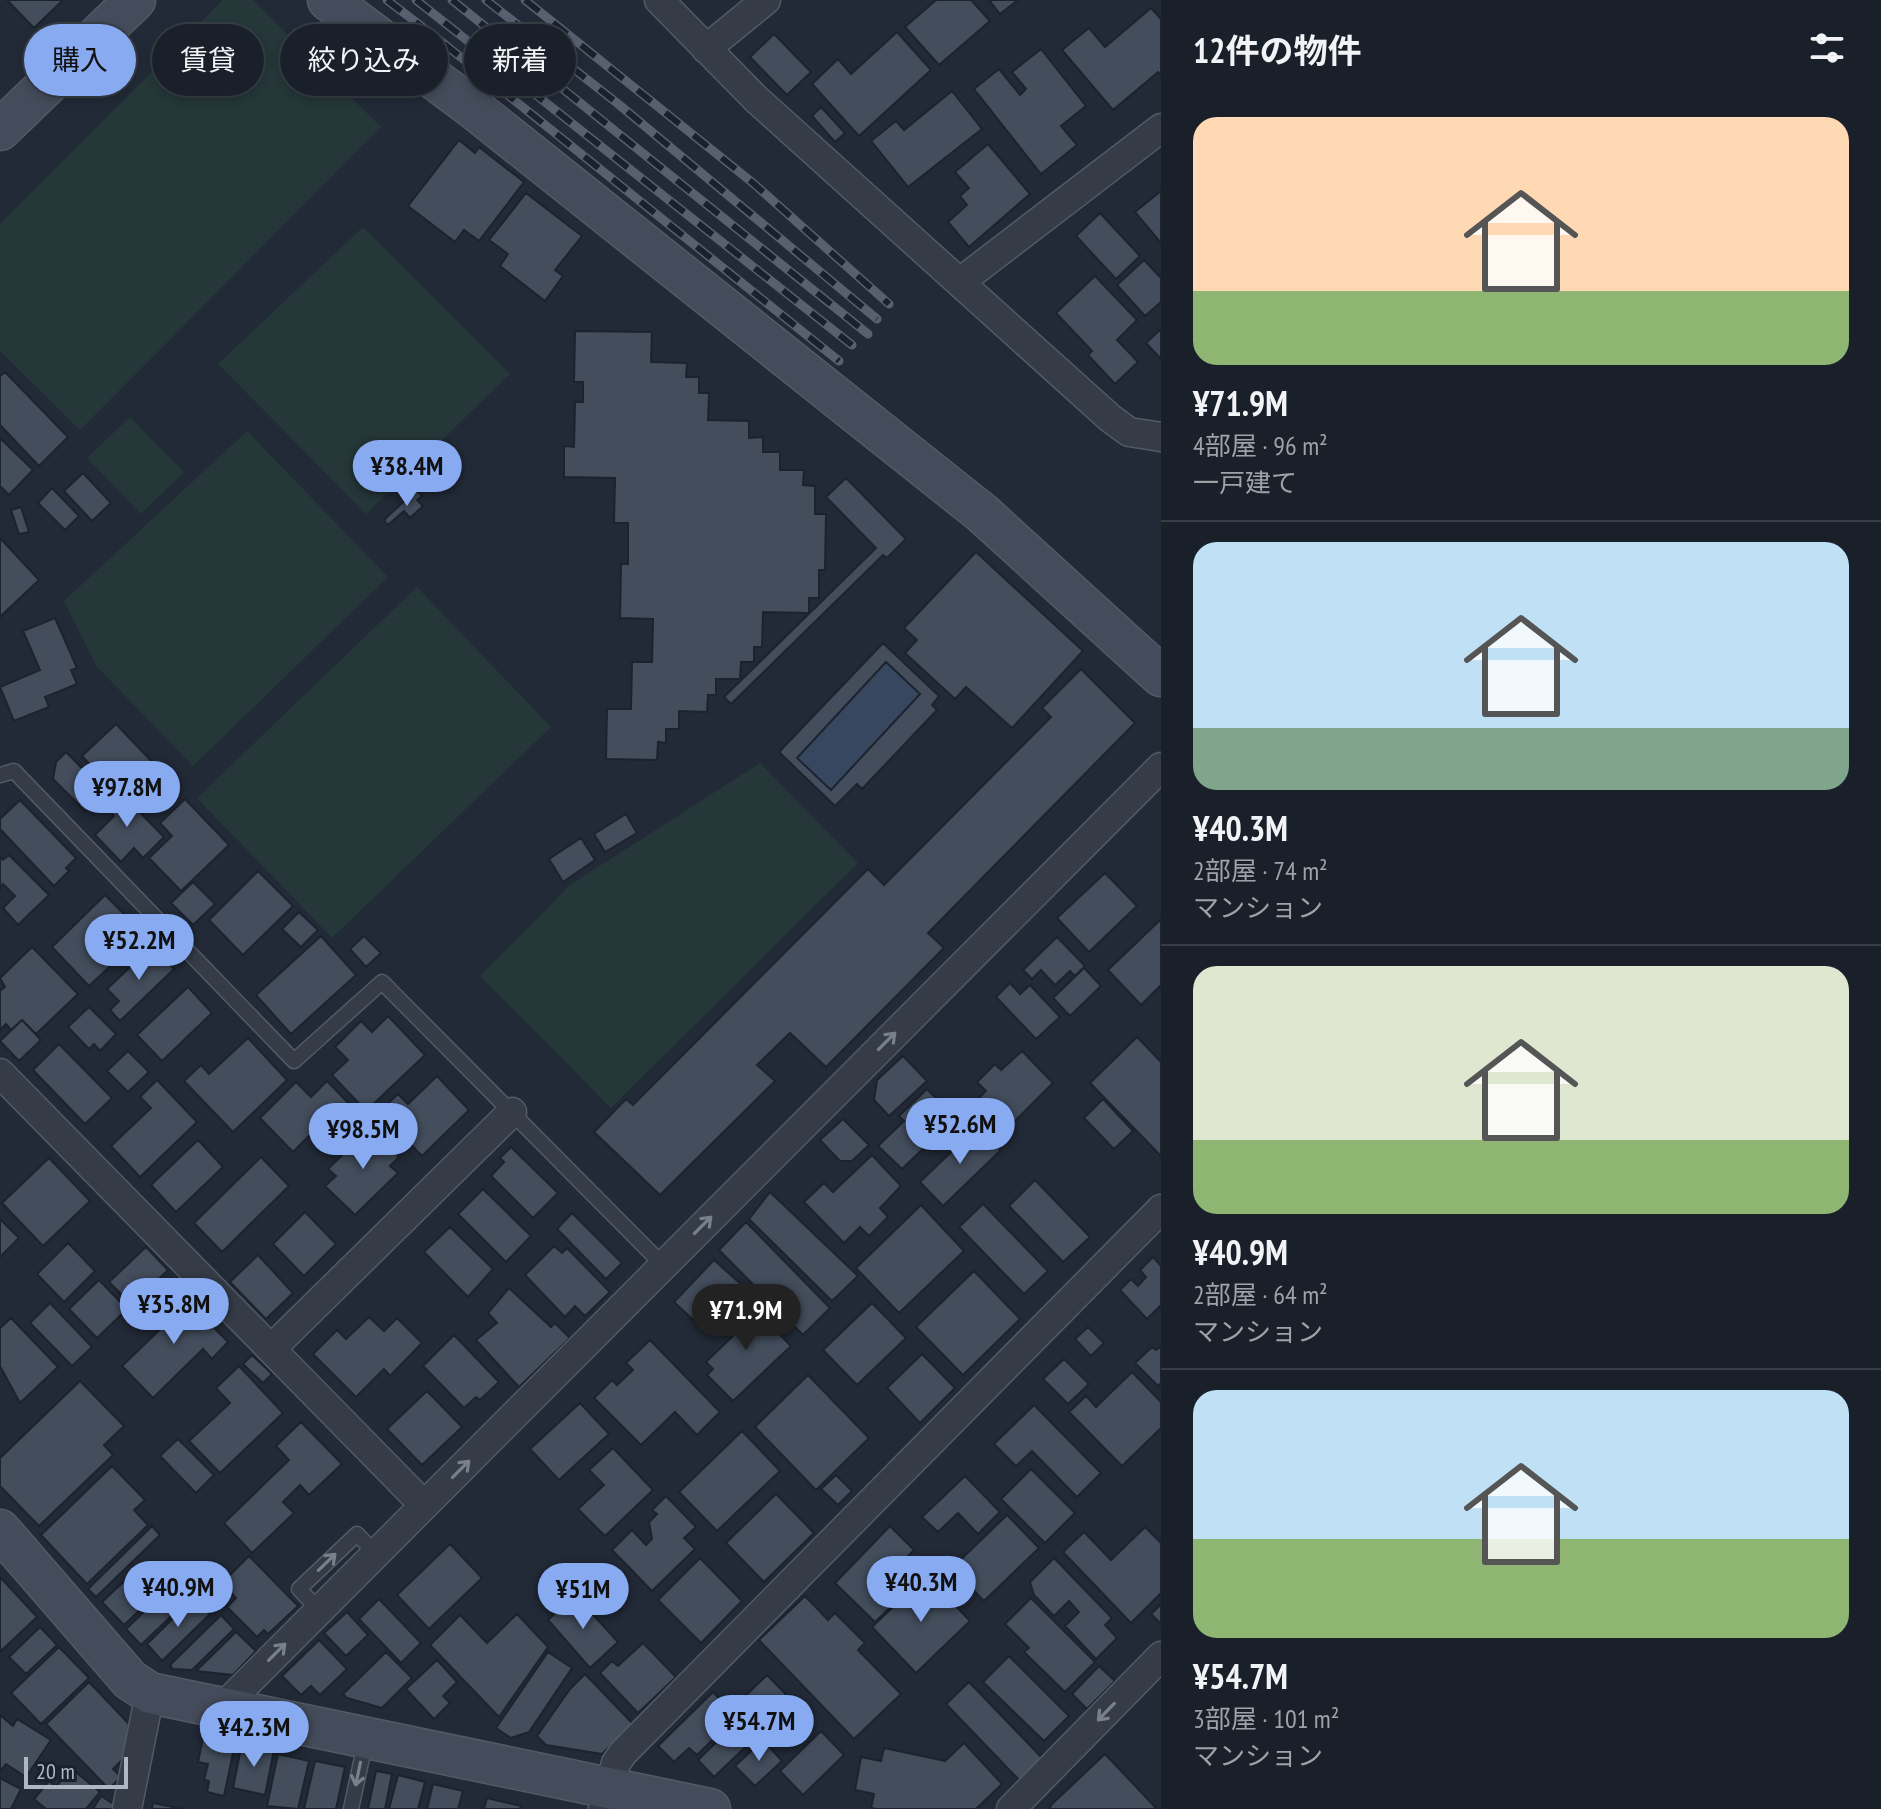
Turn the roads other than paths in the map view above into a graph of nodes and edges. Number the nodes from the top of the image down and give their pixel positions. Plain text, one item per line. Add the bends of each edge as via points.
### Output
1 (135, 0) edge
2 (328, 0) edge
3 (659, 0) edge
4 (766, 0) edge
5 (706, 49) junction
6 (3, 121) edge
7 (1161, 128) edge
8 (960, 282) junction
9 (1161, 437) edge
10 (1161, 676) edge
11 (1161, 767) edge
12 (0, 775) edge
13 (0, 1073) edge
14 (512, 1112) junction
15 (1161, 1209) edge
16 (663, 1265) junction
17 (272, 1348) junction
18 (424, 1505) junction
19 (0, 1530) edge
20 (1161, 1656) edge
21 (150, 1693) junction
22 (222, 1708) junction
23 (366, 1738) junction
24 (605, 1799) edge
25 (127, 1809) edge
26 (351, 1809) edge
27 (710, 1809) edge
28 (1011, 1809) edge

1 - 6 street
2 - 10 street via 473,108 982,513
3 - 5 street
4 - 5 street
5 - 8 street
7 - 8 street
8 - 9 street via 1110,418 1129,432
16 -> 11 street
12 - 14 lane via 14,771 294,1061 382,982
13 - 17 street
14 - 16 lane
14 - 17 street
15 - 24 street via 623,1753
18 -> 16 street
17 - 18 street
22 -> 18 street
19 - 21 street via 130,1680
20 -> 28 street
21 - 22 street
21 - 25 street
22 - 23 street
23 - 24 street
23 -> 26 lane
24 - 27 street

